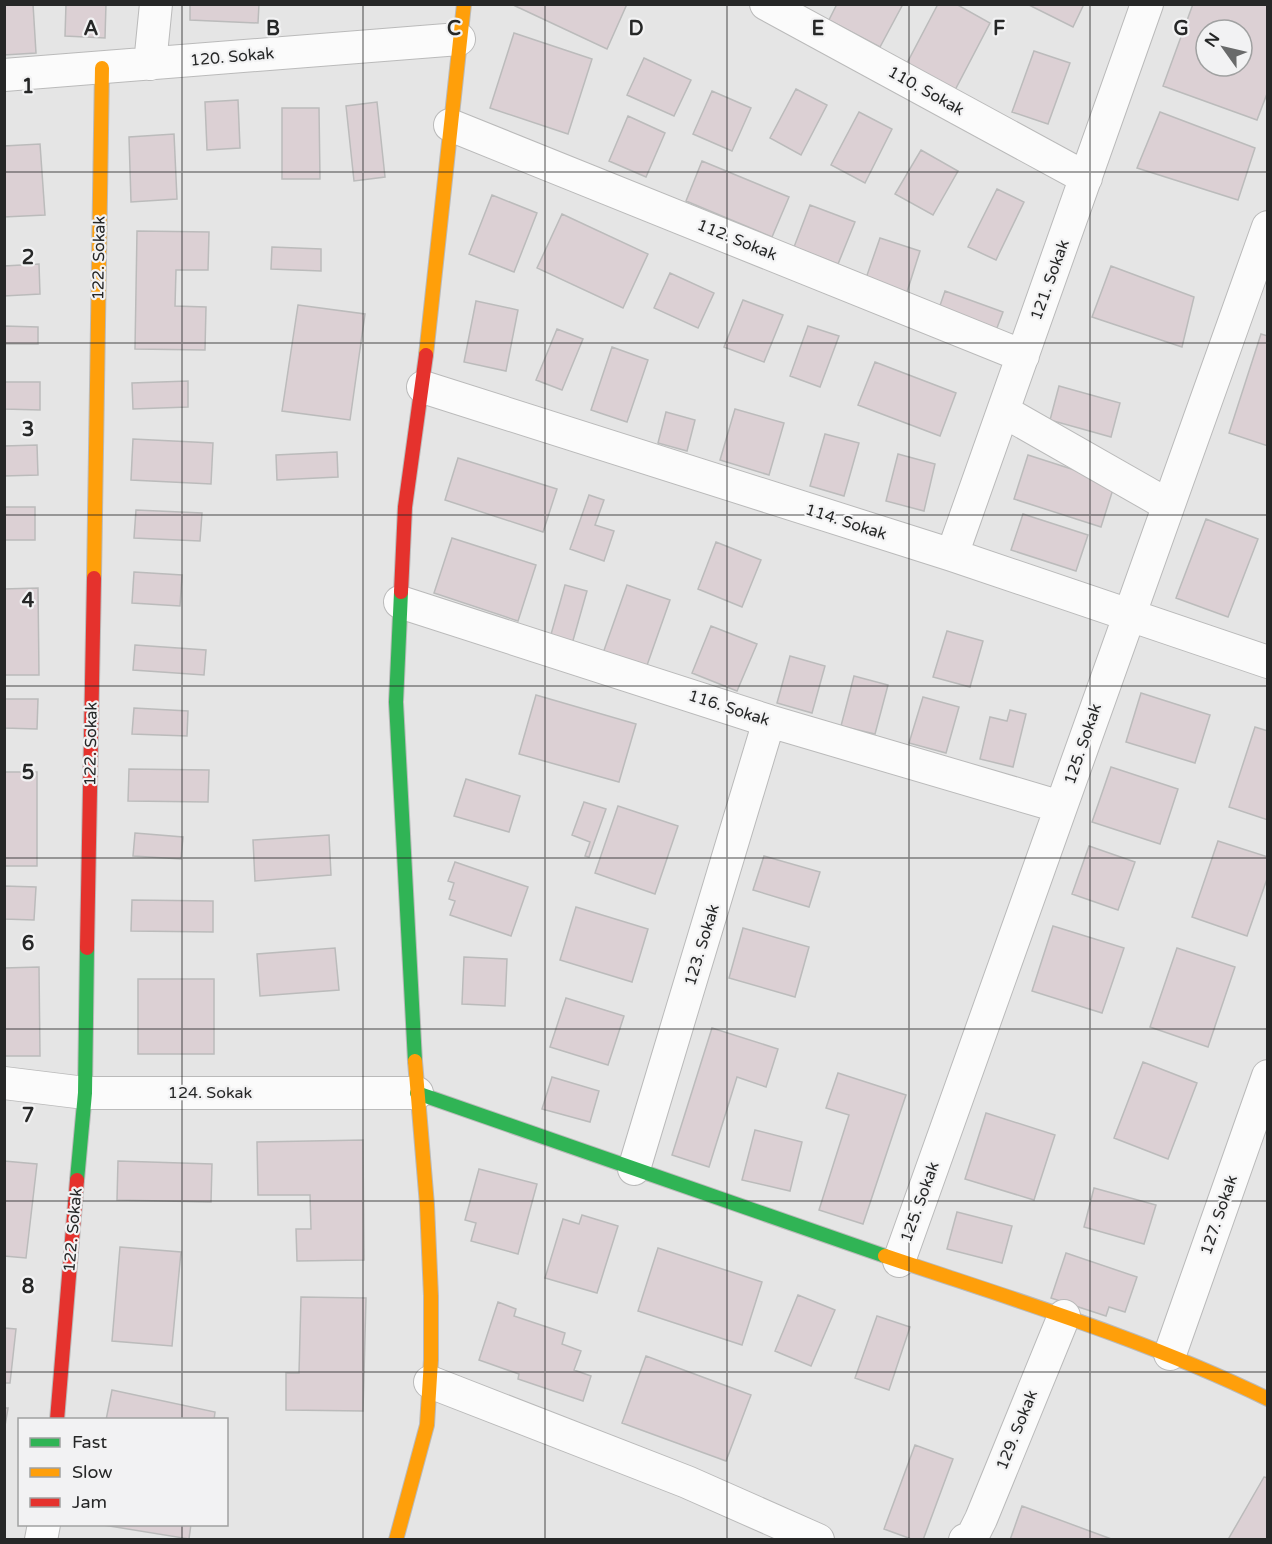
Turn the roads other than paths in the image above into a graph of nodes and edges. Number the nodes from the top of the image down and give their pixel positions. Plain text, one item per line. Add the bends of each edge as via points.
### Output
1 (156, 4) edge
2 (464, 4) edge
3 (766, 4) edge
4 (1147, 4) edge
5 (459, 39) junction
6 (150, 64) junction
7 (102, 68) junction
8 (4, 75) edge
9 (450, 125) junction
10 (1086, 178) junction
11 (1268, 227) edge
12 (1023, 356) junction
13 (423, 387) junction
14 (1003, 411) junction
15 (1168, 505) junction
16 (952, 555) junction
17 (400, 602) junction
18 (1129, 615) junction
19 (1268, 662) edge
20 (769, 721) junction
21 (1061, 807) junction
22 (1268, 1077) edge
23 (4, 1083) edge
24 (85, 1093) junction
25 (417, 1093) junction
26 (634, 1169) junction
27 (899, 1261) junction
28 (1064, 1316) junction
29 (1170, 1354) junction
30 (430, 1382) junction
31 (1268, 1399) edge
32 (57, 1418) edge
33 (396, 1539) edge
34 (818, 1539) edge
35 (966, 1539) edge

1 - 6 street
2 - 5 street
3 - 10 street, 110. Sokak
4 - 10 street, 121. Sokak
5 - 6 street, 120. Sokak
5 - 9 street
6 - 7 street, 120. Sokak
7 - 8 street, 120. Sokak
7 - 24 street, 122. Sokak
9 - 12 street, 112. Sokak
9 - 13 street
10 - 12 street, 121. Sokak
11 - 15 street, 125. Sokak
12 - 14 street, 121. Sokak
13 - 16 street, 114. Sokak
13 - 17 street via 405,507
14 - 15 street
14 - 16 street, 121. Sokak
15 - 18 street, 125. Sokak
16 - 18 street, 114. Sokak
17 - 20 street, 116. Sokak
17 - 25 street via 396,702
18 - 19 street, 114. Sokak
18 - 21 street, 125. Sokak
20 - 21 street, 116. Sokak
20 - 26 street, 123. Sokak
21 - 27 street, 125. Sokak
22 - 29 street, 127. Sokak
23 - 24 street, 124. Sokak
24 - 25 street, 124. Sokak
24 - 32 street, 122. Sokak
25 - 26 street
25 - 30 street via 427,1206
26 - 27 street
27 - 28 street
28 - 29 street
28 - 35 street, 129. Sokak via 981,1518 972,1537
29 - 31 street
30 - 33 street via 426,1425
30 - 34 street via 687,1482

